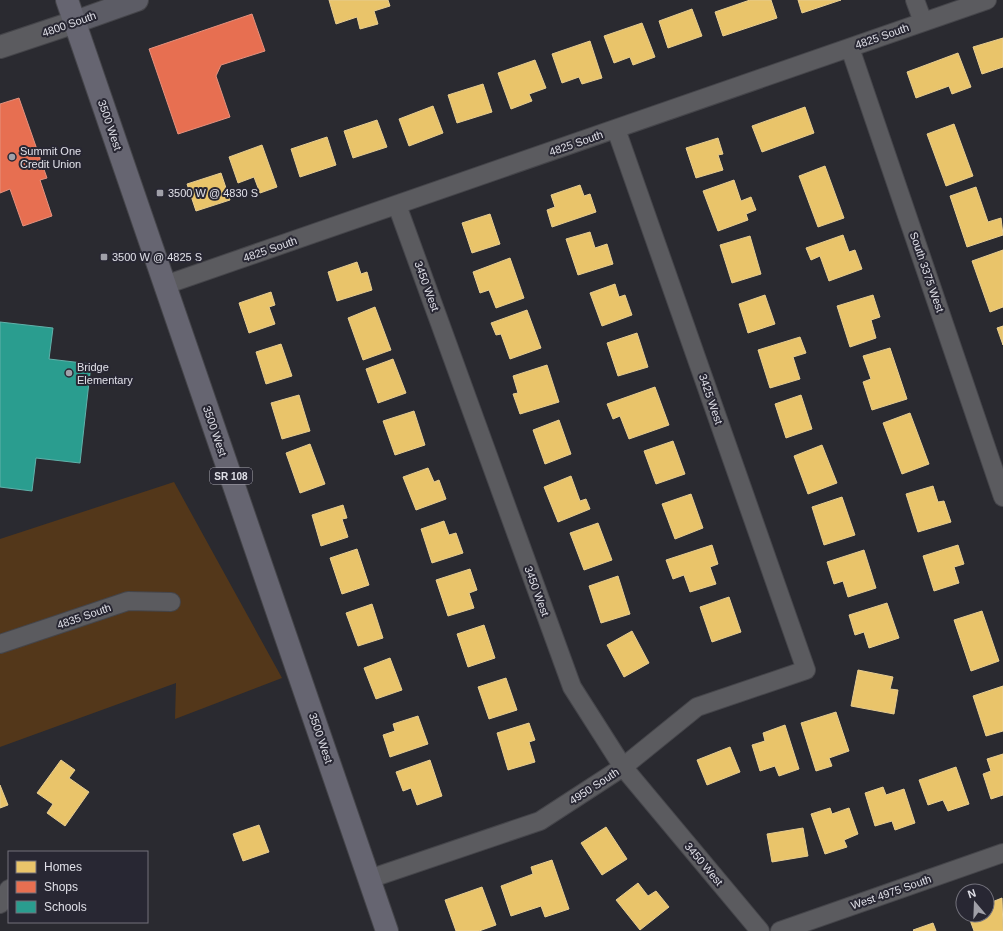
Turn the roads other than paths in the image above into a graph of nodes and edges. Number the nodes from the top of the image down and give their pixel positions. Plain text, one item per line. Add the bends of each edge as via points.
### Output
1 (67, 0) edge
2 (137, 0) edge
3 (915, 0) edge
4 (987, 0) edge
5 (75, 22) junction
6 (923, 22) junction
7 (0, 47) edge
8 (850, 48) junction
9 (616, 129) junction
10 (397, 205) junction
11 (165, 285) junction
12 (1003, 497) edge
13 (171, 602) dead end
14 (0, 644) edge
15 (806, 670) joint
16 (623, 767) junction
17 (1003, 853) edge
18 (369, 879) junction
19 (8, 891) edge
20 (0, 904) edge
21 (387, 931) edge
22 (760, 931) edge
23 (780, 931) edge

1 - 5 main road, 3500 West / SR 108
2 - 5 main road, 4800 South
3 - 6 street
4 - 6 street, 4825 South
5 - 7 street, 4800 South
5 - 11 main road, 3500 West / SR 108
6 - 8 street, 4825 South
8 - 9 street, 4825 South
8 - 12 street, South 3375 West
9 - 10 street, 4825 South
9 - 15 street, 3425 West
10 - 11 street, 4825 South
10 - 16 street, 3450 West via 572,687
11 - 18 main road, 3500 West / SR 108
13 - 14 street, 4835 South via 128,601
15 - 16 street, 4950 South via 697,707
16 - 18 street, 4950 South via 540,821
16 - 22 street, 3450 West
17 - 23 street, West 4975 South
18 - 21 main road, 3500 West / SR 108
19 - 20 street

